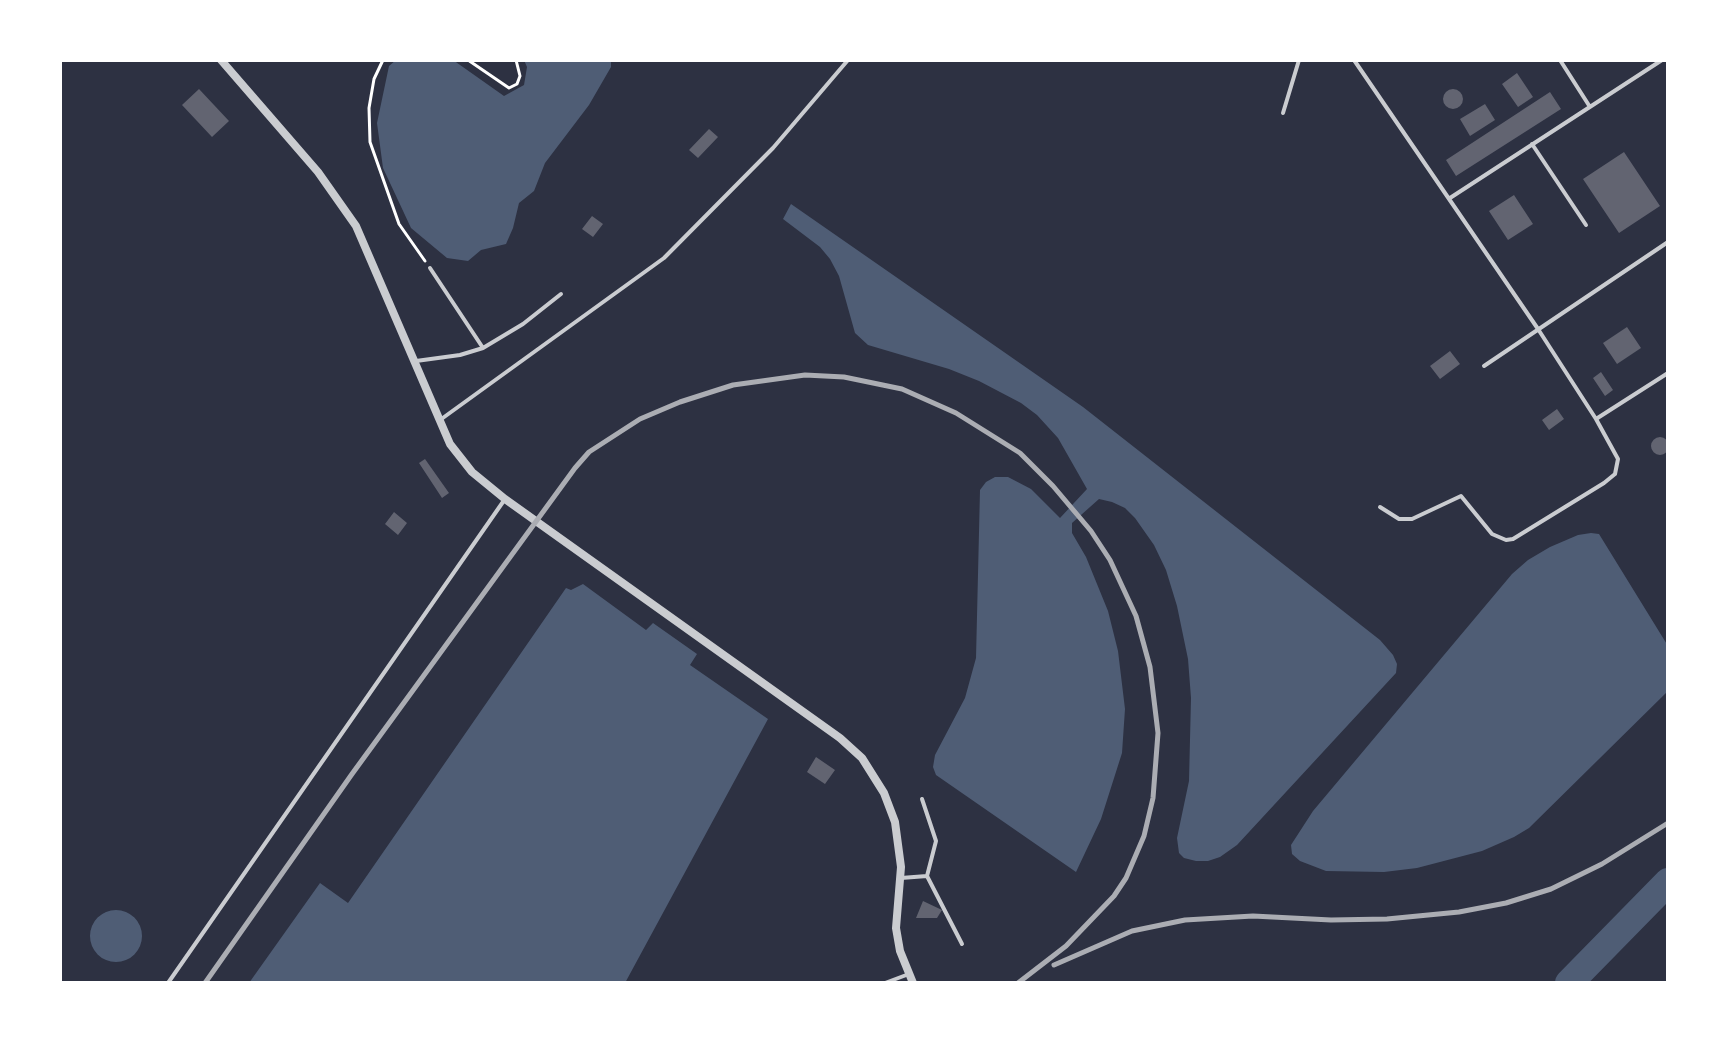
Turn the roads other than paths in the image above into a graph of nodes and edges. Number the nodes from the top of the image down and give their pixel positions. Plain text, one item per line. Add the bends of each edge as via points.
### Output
1 (221, 60) edge
2 (848, 60) edge
3 (1299, 60) edge
4 (1354, 60) edge
5 (1560, 60) edge
6 (1662, 60) edge
7 (1590, 107) junction
8 (1283, 113) dead end
9 (1532, 144) junction
10 (1450, 198) junction
11 (1586, 225) dead end
12 (1668, 242) edge
13 (430, 268) road end
14 (561, 294) dead end
15 (1538, 329) junction
16 (483, 348) junction
17 (416, 361) junction
18 (1484, 366) dead end
19 (1668, 373) edge
20 (1596, 419) junction
21 (440, 420) junction
22 (505, 499) junction
23 (1380, 507) dead end
24 (922, 799) dead end
25 (927, 876) junction
26 (901, 878) junction
27 (962, 944) dead end
28 (911, 979) edge
29 (168, 983) edge
30 (885, 983) edge

1 - 17 street via 318,172 356,226
2 - 21 lane via 773,148 664,258
3 - 8 lane
4 - 10 lane
5 - 7 lane
6 - 7 lane
7 - 9 lane
9 - 10 lane
9 - 11 lane
10 - 15 lane
12 - 15 lane
13 - 16 lane
14 - 16 lane
15 - 18 lane
15 - 20 lane
16 - 17 lane
17 - 21 street
19 - 20 lane
20 - 23 lane via 1617,454 1615,474 1513,539 1492,534 1461,496 1412,519 1399,519
21 - 22 street via 460,459
22 - 26 street via 858,754 891,810
22 - 29 lane
24 - 25 lane via 936,841
25 - 26 lane
25 - 27 lane
26 - 28 street via 896,928
28 - 30 lane

